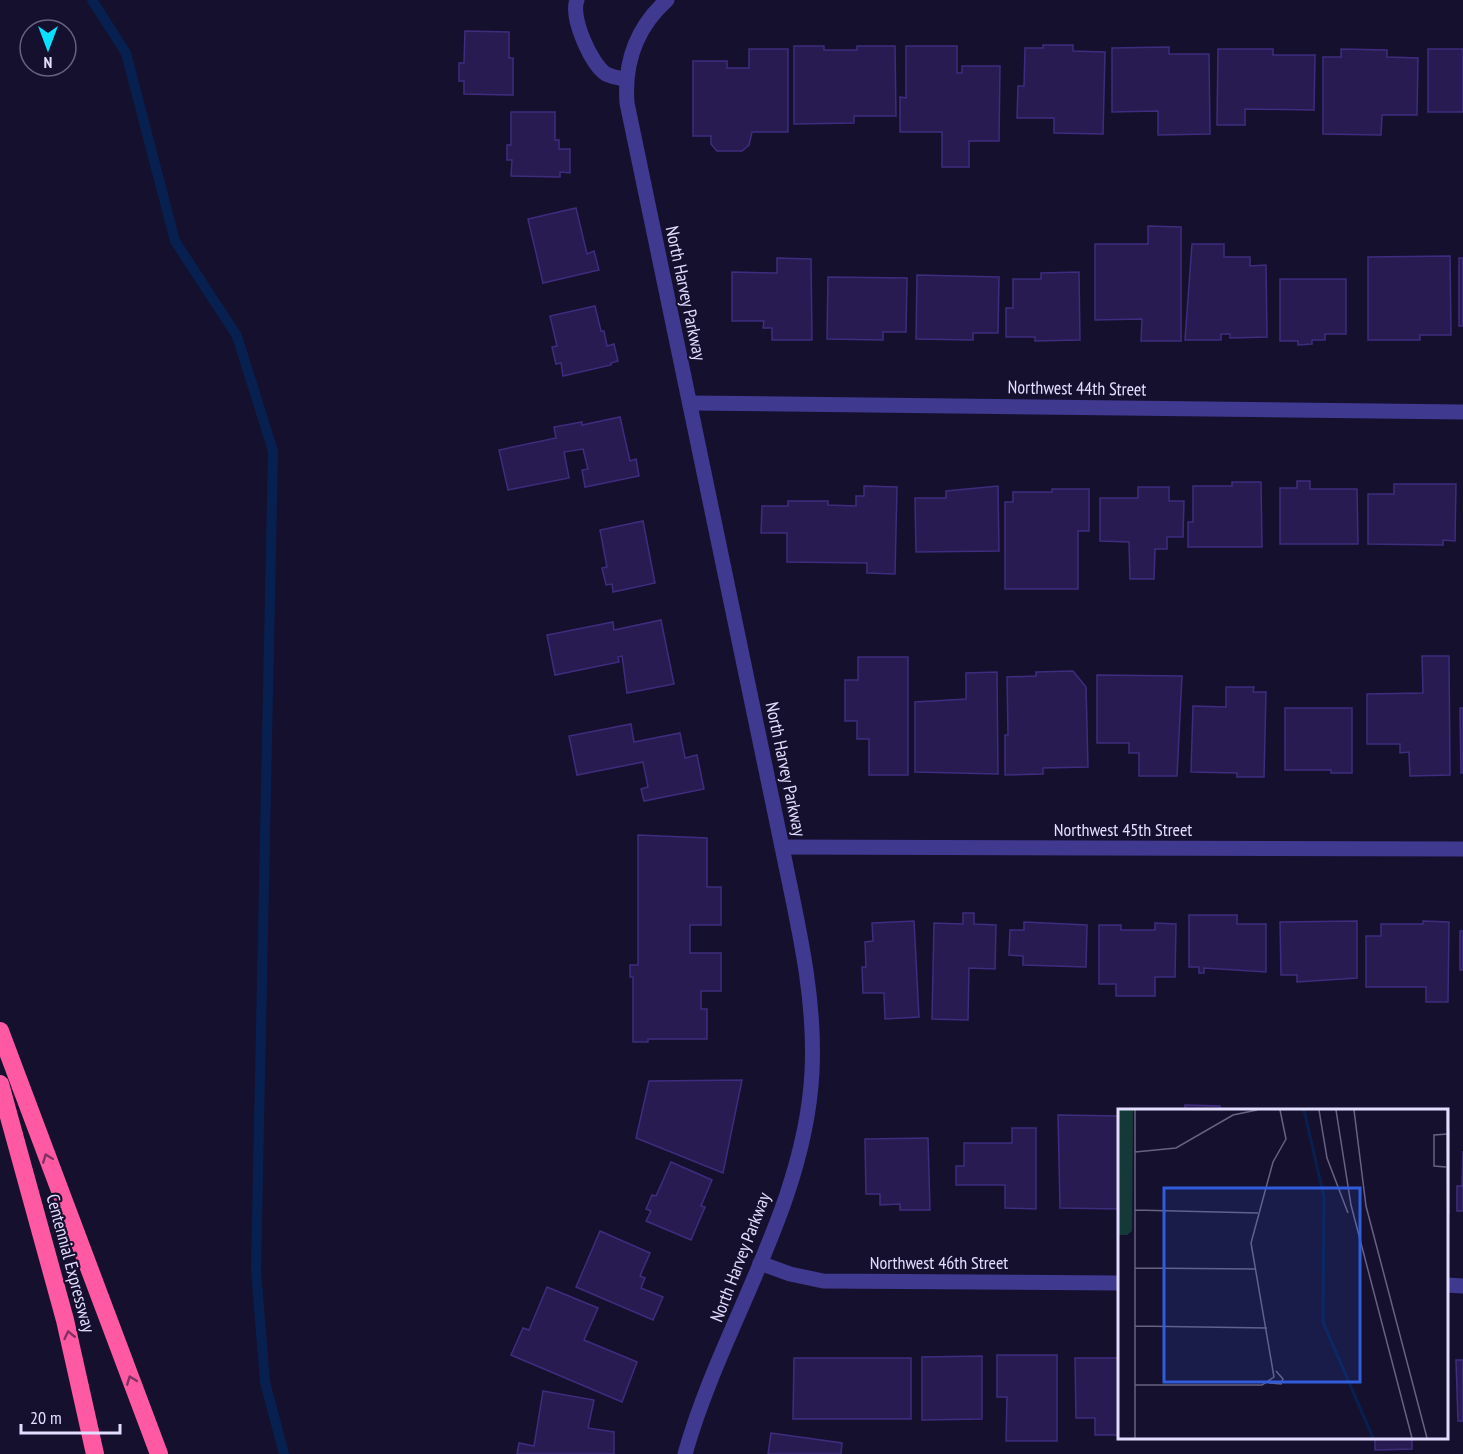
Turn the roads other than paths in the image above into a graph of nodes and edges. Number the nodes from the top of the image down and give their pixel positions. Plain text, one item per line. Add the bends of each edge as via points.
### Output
1 (577, 0) edge
2 (667, 0) edge
3 (625, 79) junction
4 (690, 402) junction
5 (1463, 412) edge
6 (782, 847) junction
7 (1463, 849) edge
8 (0, 1031) edge
9 (0, 1084) edge
10 (760, 1263) junction
11 (1118, 1283) edge
12 (95, 1454) edge
13 (159, 1454) edge
14 (685, 1454) edge

1 - 3 street via 576,23 599,67
2 - 3 street, North Harvey Parkway via 638,37
3 - 4 street, North Harvey Parkway via 629,115
4 - 5 street, Northwest 44th Street
4 - 6 street, North Harvey Parkway
6 - 7 street, Northwest 45th Street
6 - 10 street, North Harvey Parkway via 811,1002 812,1074 799,1150
13 -> 8 highway
12 -> 9 highway, Centennial Expressway via 65,1320
10 - 11 street, Northwest 46th Street via 823,1281
10 - 14 street, North Harvey Parkway

